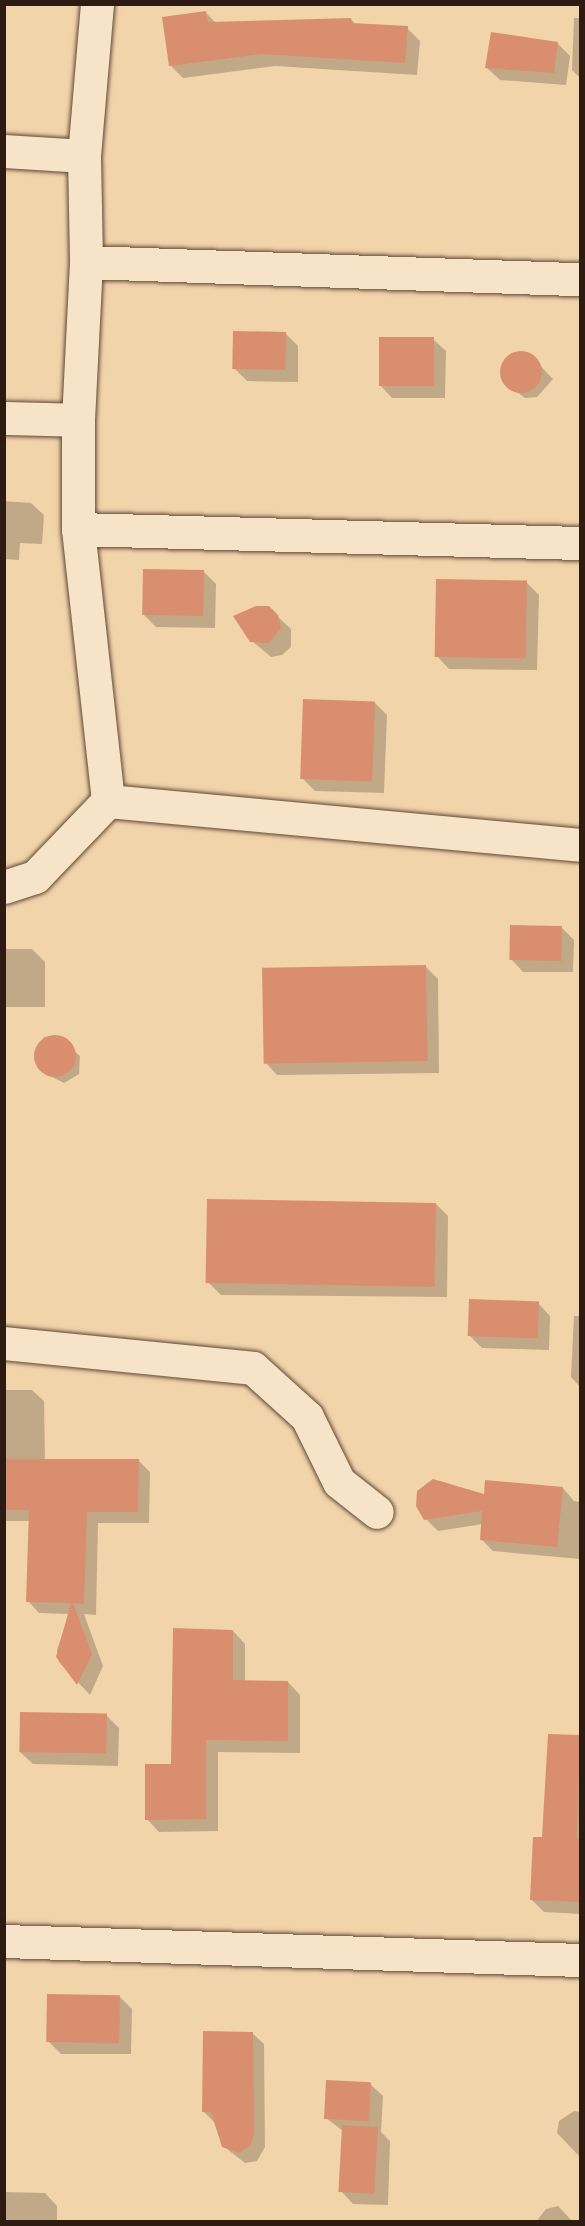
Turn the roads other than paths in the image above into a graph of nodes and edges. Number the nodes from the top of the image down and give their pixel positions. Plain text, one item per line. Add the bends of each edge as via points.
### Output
1 (97, 4) edge
2 (4, 151) edge
3 (84, 156) junction
4 (86, 262) junction
5 (580, 279) edge
6 (4, 418) edge
7 (78, 420) junction
8 (78, 529) junction
9 (580, 543) edge
10 (108, 801) junction
11 (580, 845) edge
12 (4, 887) edge
13 (4, 1343) edge
14 (377, 1512) dead end
15 (4, 1941) edge
16 (580, 1960) edge

1 - 3 street
2 - 3 street
3 - 4 street
4 - 5 street
4 - 7 street
6 - 7 street
7 - 8 street
8 - 9 street
8 - 10 street
10 - 11 street
10 - 12 street via 35,877
13 - 14 street via 253,1368 308,1417 339,1482
15 - 16 street

